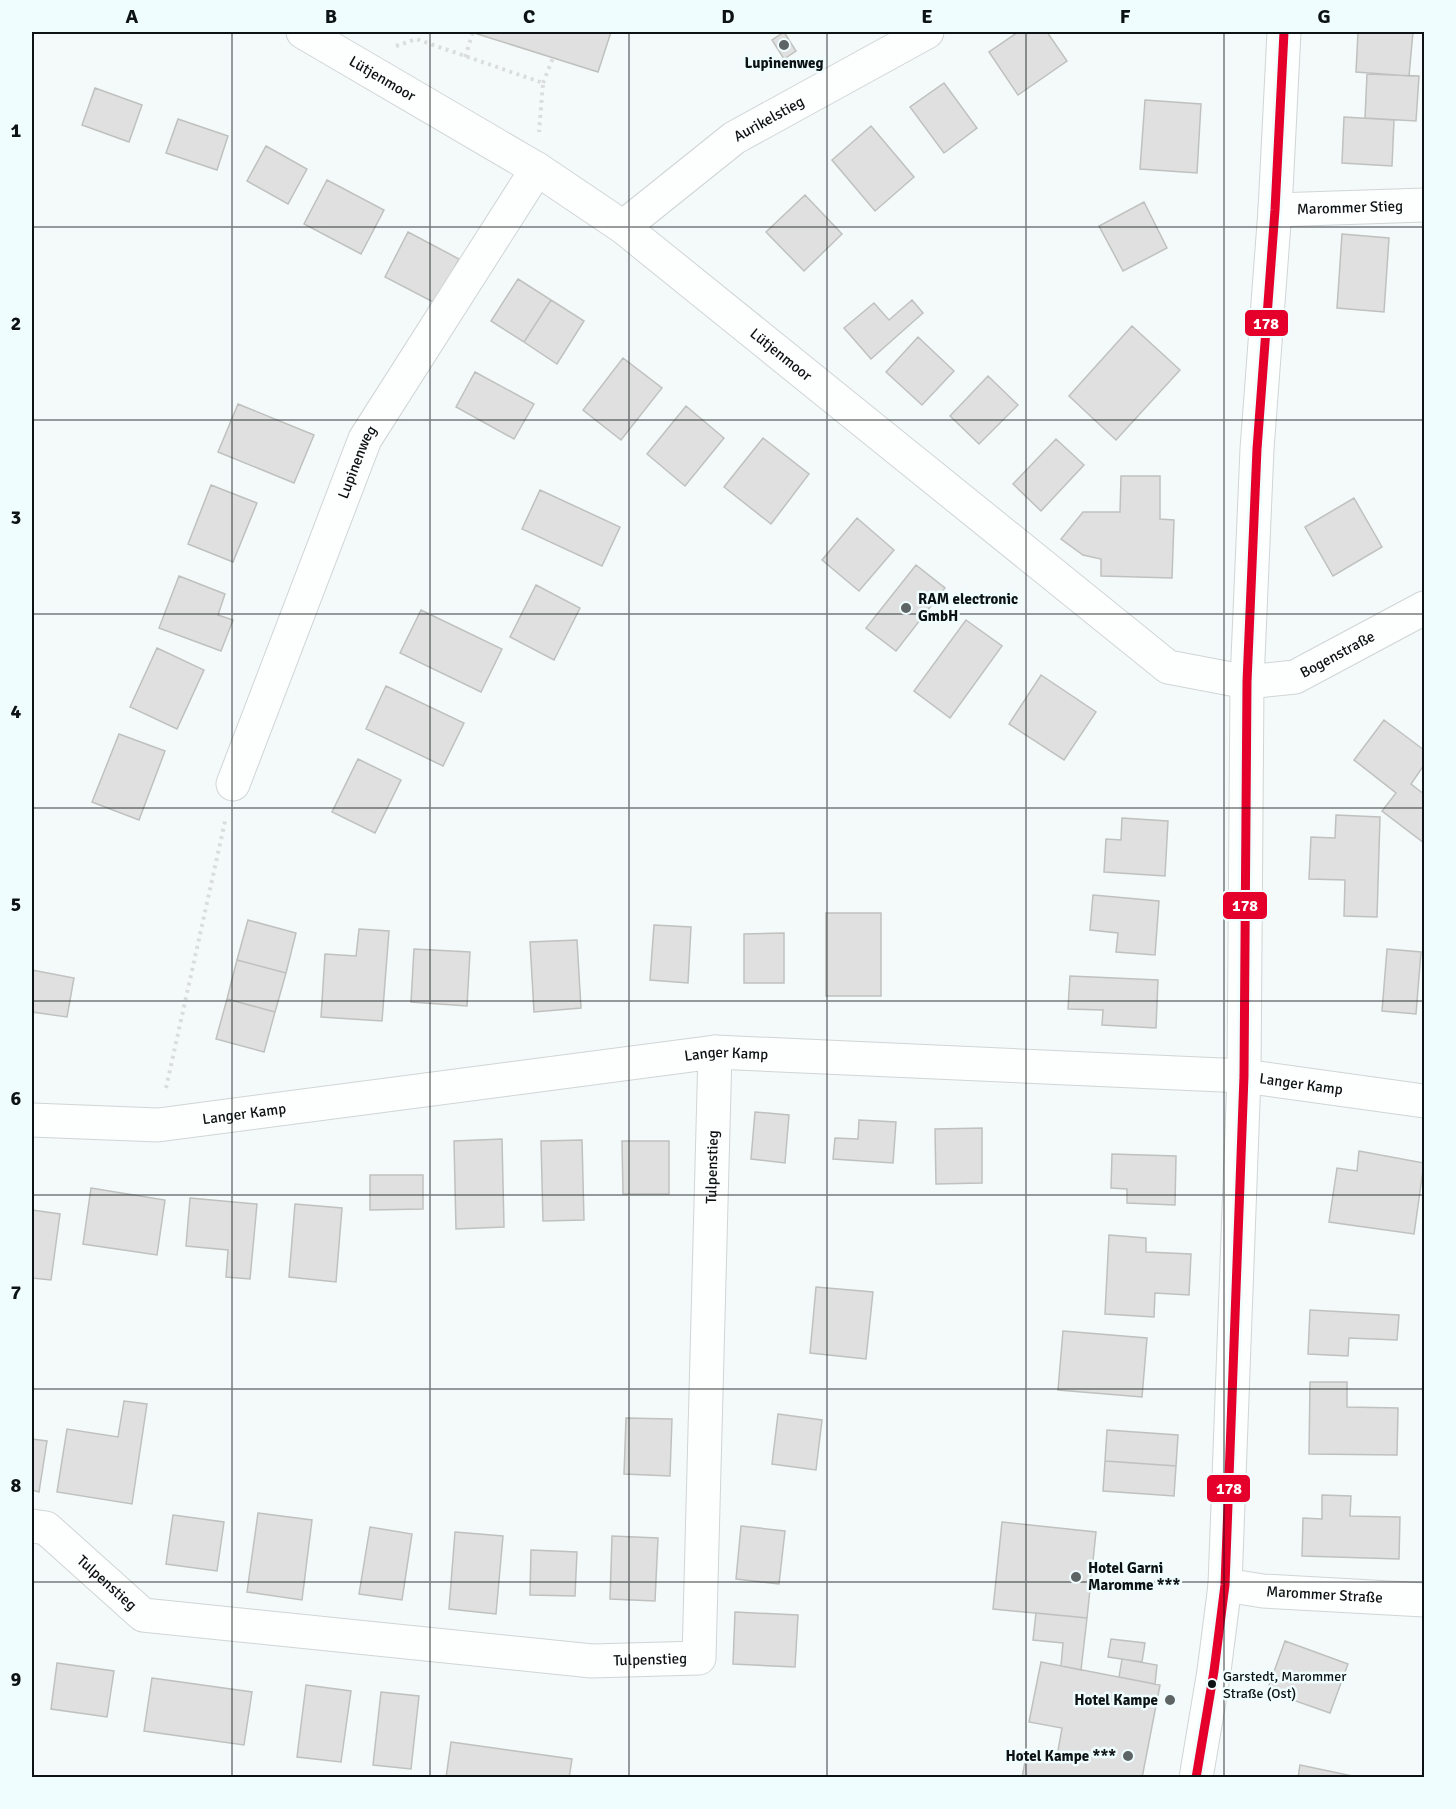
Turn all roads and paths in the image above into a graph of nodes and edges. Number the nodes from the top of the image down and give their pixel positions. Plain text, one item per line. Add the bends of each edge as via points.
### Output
1 (303, 32) edge
2 (472, 32) edge
3 (927, 32) edge
4 (1284, 32) edge
5 (465, 57) junction
6 (553, 58) dead end
7 (352, 60) junction
8 (543, 83) junction
9 (537, 169) junction
10 (1425, 205) edge
11 (1275, 210) junction
12 (623, 227) junction
13 (1425, 608) edge
14 (1247, 682) junction
15 (233, 784) joint
16 (715, 1052) junction
17 (1244, 1076) junction
18 (1425, 1101) edge
19 (32, 1120) edge
20 (158, 1125) junction
21 (32, 1526) edge
22 (1225, 1585) junction
23 (1425, 1600) edge
24 (1197, 1778) edge

1 - 7 street, Lütjenmoor
2 - 5 path
3 - 12 street, Aurikelstieg via 734,138
4 - 11 street
5 - 7 path via 416,39
5 - 8 path
6 - 8 path
7 - 9 street, Lütjenmoor
8 - 9 path
9 - 12 street, Lütjenmoor
9 - 15 street, Lupinenweg via 364,439
10 - 11 street, Marommer Stieg
11 - 14 street via 1257,449
12 - 14 street, Lütjenmoor via 1168,667
13 - 14 street, Bogenstraße via 1295,676
14 - 17 street
15 - 20 path
16 - 17 street, Langer Kamp
16 - 20 street, Langer Kamp
16 - 21 street, Tulpenstieg via 699,1658 592,1661 143,1615 46,1528
17 - 18 street, Langer Kamp
17 - 22 street
19 - 20 street, Langer Kamp
22 - 23 street, Marommer Straße via 1263,1592
22 - 24 street

